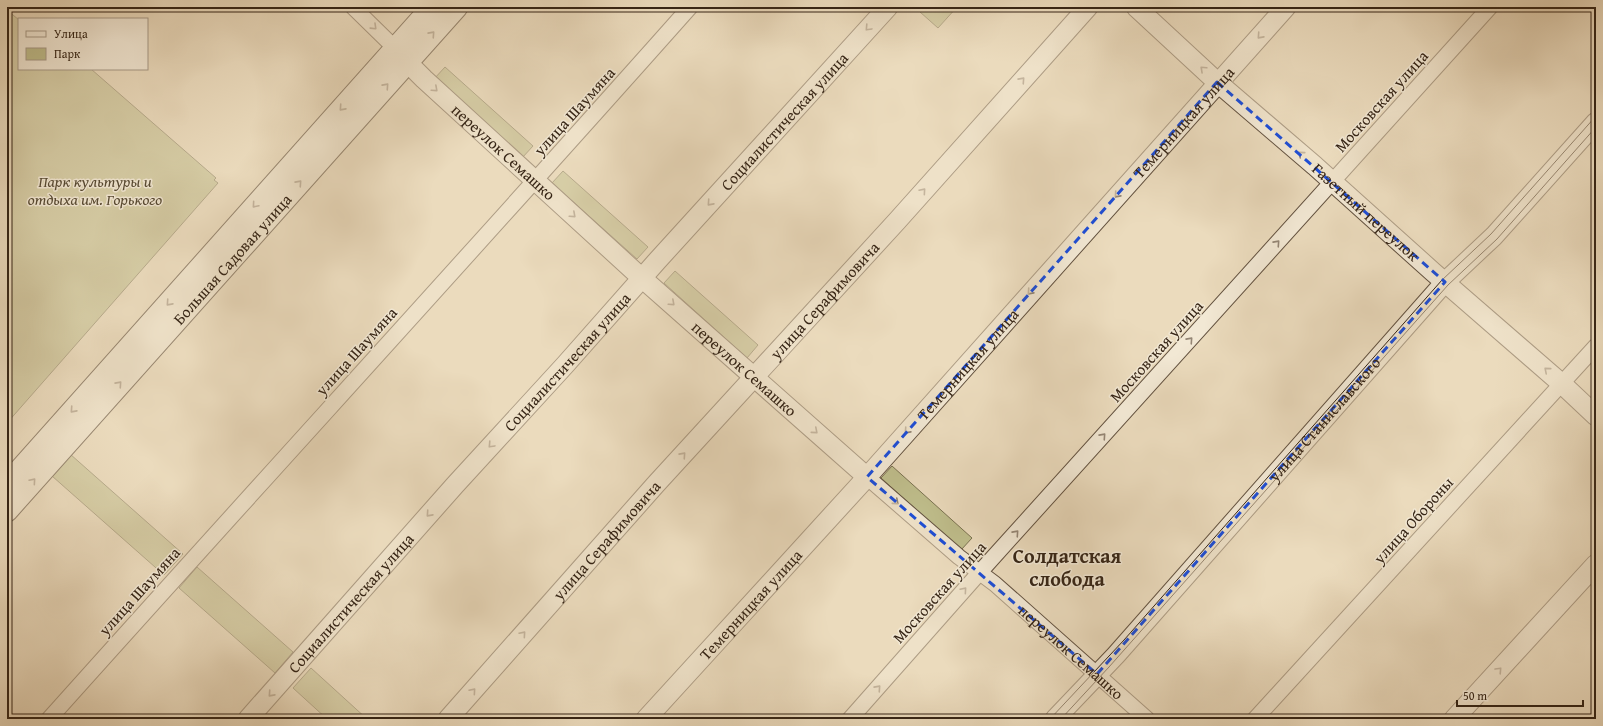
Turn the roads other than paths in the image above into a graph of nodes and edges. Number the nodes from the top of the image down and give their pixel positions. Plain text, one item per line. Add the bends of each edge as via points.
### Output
1 (353, 7) edge
2 (432, 7) edge
3 (456, 7) edge
4 (690, 7) edge
5 (888, 7) edge
6 (1088, 7) edge
7 (1136, 7) edge
8 (1286, 7) edge
9 (1490, 7) edge
10 (401, 55) junction
11 (1217, 82) junction
12 (1596, 122) edge
13 (536, 181) junction
14 (1332, 182) junction
15 (642, 278) junction
16 (1445, 282) junction
17 (1596, 346) edge
18 (755, 377) junction
19 (1562, 384) junction
20 (1596, 416) edge
21 (867, 477) junction
22 (7, 484) edge
23 (7, 511) edge
24 (1596, 564) edge
25 (980, 572) junction
26 (1097, 674) junction
27 (49, 719) edge
28 (248, 719) edge
29 (448, 719) edge
30 (646, 719) edge
31 (850, 719) edge
32 (1055, 719) edge
33 (1147, 719) edge
34 (1255, 719) edge
35 (1454, 719) edge

1 -> 10 street, переулок Семашко
2 - 10 main road, Большая Садовая улица
10 -> 3 main road, Большая Садовая улица
4 - 13 street, улица Шаумяна
5 -> 15 street, Социалистическая улица
18 -> 6 street, улица Серафимовича
11 -> 7 street, Газетный переулок
8 -> 11 street, Темерницкая улица
9 - 14 street, Московская улица
10 -> 13 street, переулок Семашко
10 -> 22 main road, Большая Садовая улица
23 -> 10 main road, Большая Садовая улица
14 -> 11 street, Газетный переулок
11 -> 21 street, Темерницкая улица
12 - 16 street, улица Станиславского via 1494,236
13 -> 15 street, переулок Семашко
13 - 27 street, улица Шаумяна
14 - 16 street, Газетный переулок
25 -> 14 street, Московская улица
15 -> 18 street, переулок Семашко
15 -> 28 street, Социалистическая улица
19 -> 16 street, Газетный переулок
16 - 26 street, улица Станиславского
17 - 19 street, улица Обороны
18 -> 21 street, переулок Семашко
29 -> 18 street, улица Серафимовича via 656,484
19 - 20 street, Газетный переулок
19 - 34 street, улица Обороны
21 -> 25 street, переулок Семашко via 959,557
21 - 30 street, Темерницкая улица
35 -> 24 street
25 - 26 street, переулок Семашко
31 -> 25 street, Московская улица
26 - 32 street, улица Станиславского
26 - 33 street, переулок Семашко

